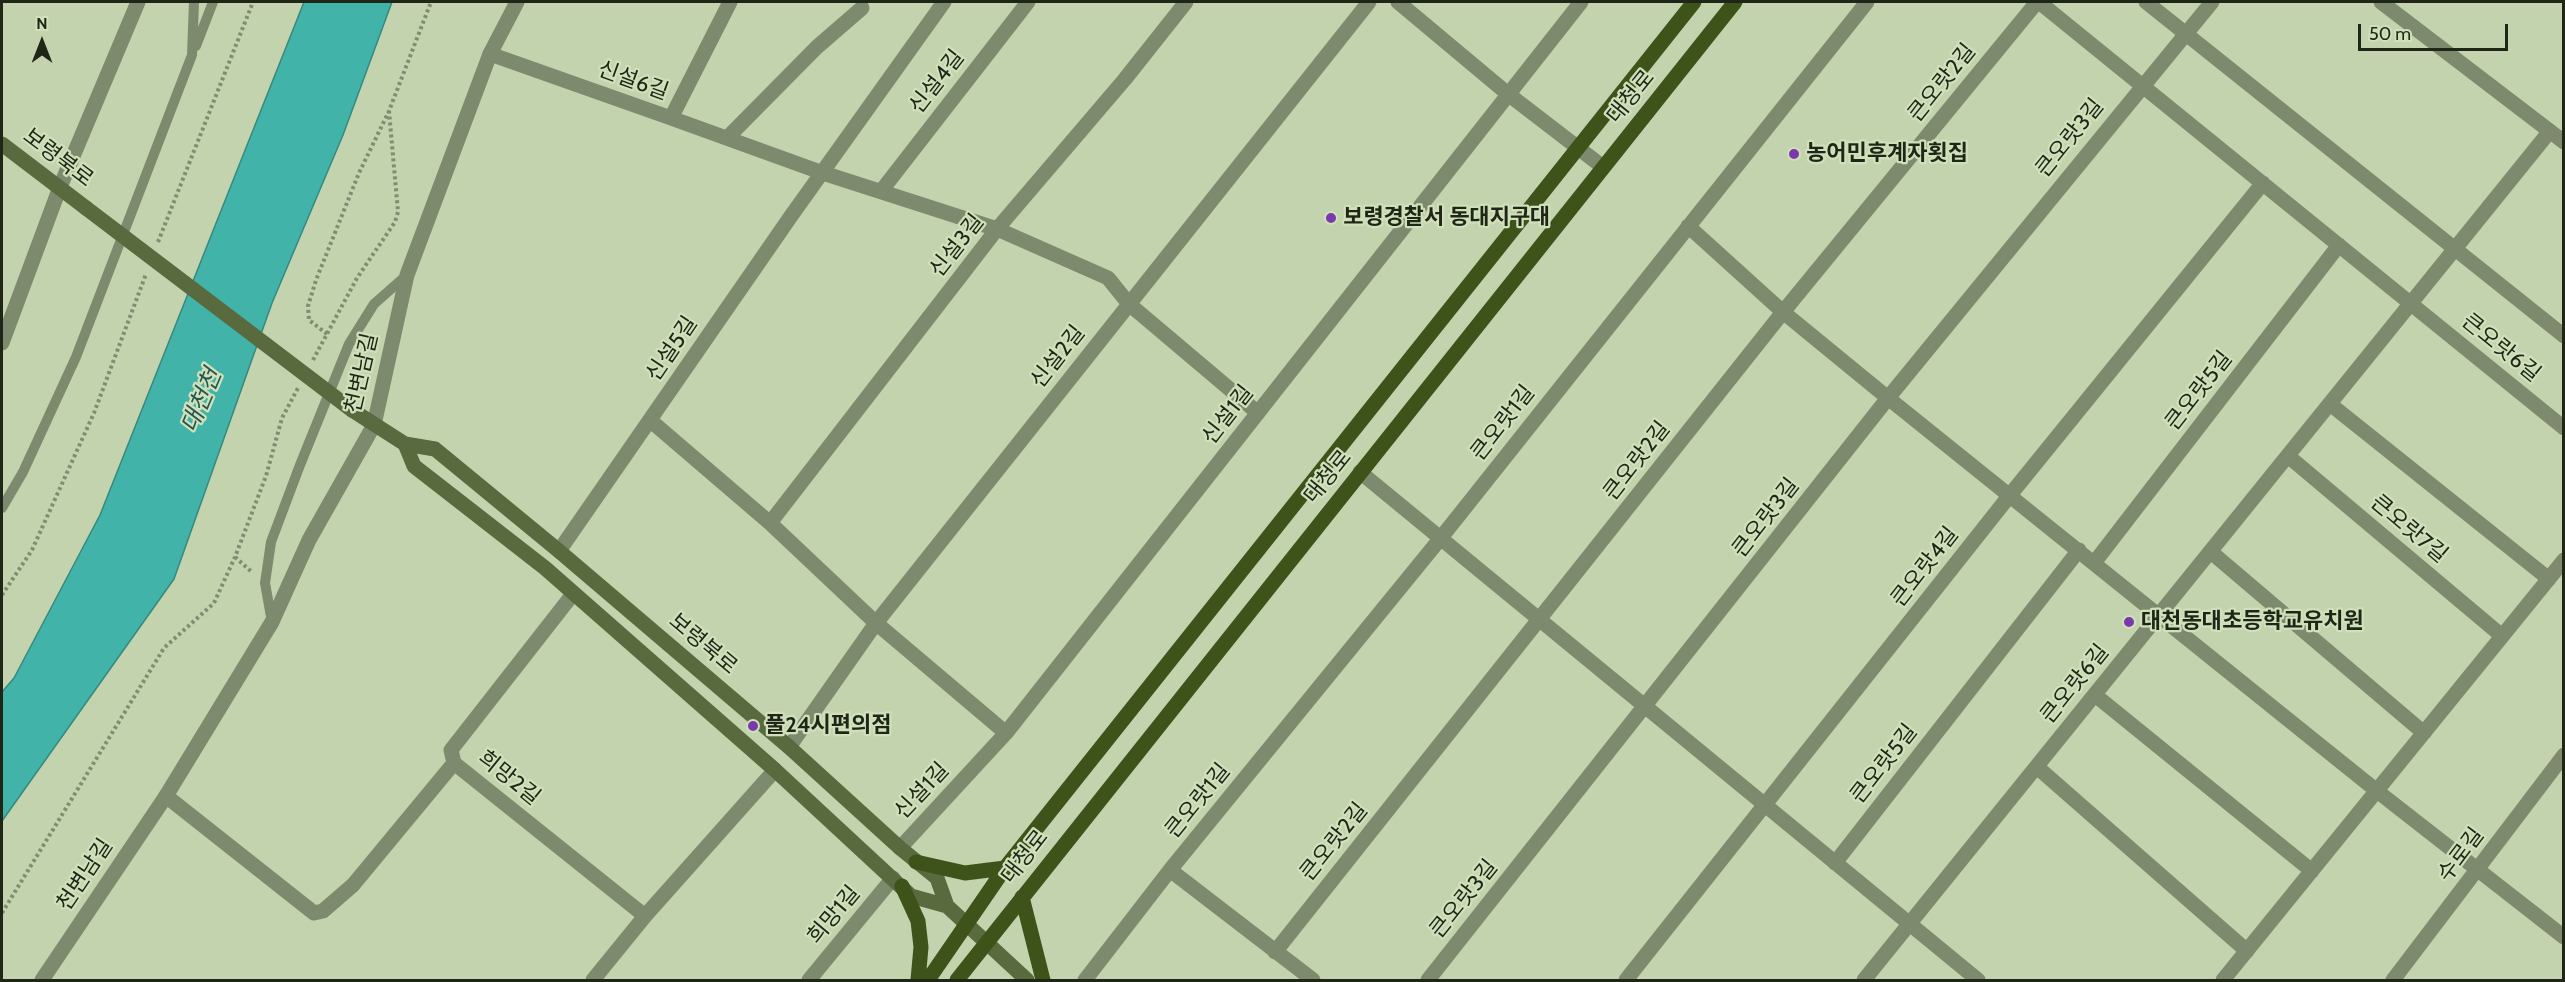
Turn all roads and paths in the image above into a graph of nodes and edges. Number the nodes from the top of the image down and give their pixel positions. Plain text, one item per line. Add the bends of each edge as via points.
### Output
1 (138, 2) edge
2 (194, 2) edge
3 (213, 2) edge
4 (253, 2) edge
5 (431, 2) edge
6 (517, 2) edge
7 (730, 2) edge
8 (944, 2) edge
9 (1028, 2) edge
10 (1186, 2) edge
11 (1369, 2) edge
12 (1398, 2) edge
13 (1581, 2) edge
14 (1694, 2) edge
15 (1736, 2) edge
16 (1867, 2) edge
17 (2038, 2) edge
18 (2146, 2) edge
19 (2212, 2) edge
20 (2381, 2) edge
21 (862, 8) dead end
22 (2185, 33) junction
23 (490, 54) junction
24 (192, 55) junction
25 (2142, 85) junction
26 (1508, 94) junction
27 (389, 111) junction
28 (671, 118) junction
29 (2550, 131) junction
30 (727, 138) junction
31 (2564, 142) edge
32 (2, 144) edge
33 (1578, 148) junction
34 (1603, 167) junction
35 (823, 173) junction
36 (2263, 183) junction
37 (60, 187) junction
38 (882, 190) junction
39 (1688, 226) junction
40 (997, 230) junction
41 (156, 245) dead end
42 (2339, 246) junction
43 (2455, 249) junction
44 (148, 268) dead end
45 (407, 275) junction
46 (1129, 304) junction
47 (2411, 304) junction
48 (1783, 312) junction
49 (327, 334) junction
50 (2564, 336) edge
51 (2, 343) edge
52 (310, 366) dead end
53 (299, 387) dead end
54 (1888, 398) junction
55 (2330, 404) junction
56 (1258, 413) junction
57 (651, 421) junction
58 (374, 425) junction
59 (2564, 428) edge
60 (405, 444) junction
61 (2288, 456) junction
62 (1360, 472) junction
63 (2010, 495) junction
64 (2, 508) edge
65 (770, 523) junction
66 (1440, 539) junction
67 (2079, 550) junction
68 (559, 551) junction
69 (2211, 552) junction
70 (2564, 560) edge
71 (2094, 563) junction
72 (2549, 579) junction
73 (573, 594) junction
74 (2, 595) edge
75 (2160, 615) junction
76 (1540, 620) junction
77 (272, 622) junction
78 (876, 623) junction
79 (2502, 636) junction
80 (2095, 695) junction
81 (1645, 707) junction
82 (2424, 732) junction
83 (1006, 733) junction
84 (789, 747) junction
85 (2564, 755) edge
86 (454, 763) junction
87 (2037, 767) junction
88 (775, 770) junction
89 (2377, 791) junction
90 (166, 796) junction
91 (1765, 806) junction
92 (900, 848) junction
93 (916, 862) junction
94 (1835, 863) junction
95 (1005, 868) junction
96 (1170, 870) junction
97 (2478, 870) junction
98 (2312, 871) junction
99 (898, 882) junction
100 (1022, 897) junction
101 (947, 906) junction
102 (2, 910) edge
103 (645, 916) junction
104 (1909, 925) junction
105 (967, 926) junction
106 (2564, 937) edge
107 (988, 944) junction
108 (2247, 951) junction
109 (1275, 952) junction
110 (42, 981) edge
111 (593, 981) edge
112 (809, 981) edge
113 (918, 981) edge
114 (928, 981) edge
115 (957, 981) edge
116 (1027, 981) edge
117 (1043, 981) edge
118 (1085, 981) edge
119 (1313, 981) edge
120 (1428, 981) edge
121 (1626, 981) edge
122 (1864, 981) edge
123 (1978, 981) edge
124 (2223, 981) edge
125 (2393, 981) edge

1 - 37 street
2 - 24 lane
3 - 24 lane
4 - 41 path
5 - 27 path
6 - 23 street, 천변남길
7 - 28 street, 신설6길
8 - 35 street, 신설5길
9 - 38 street, 신설4길
10 - 40 street, 신설3길
11 - 46 street, 신설2길
12 - 26 street
13 - 26 street, 신설1길
14 - 33 main road, 대청로
15 - 34 main road, 대청로
16 - 39 street, 큰오랏1길
17 - 25 street
17 - 48 street, 큰오랏2길
18 - 22 street
19 - 22 street, 큰오랏3길
20 - 29 street
21 - 30 street via 817,47
22 - 25 street, 큰오랏3길
22 - 43 street
23 - 28 street, 신설6길
23 - 45 street, 천변남길
24 - 64 lane via 76,357 23,472
25 - 36 street
25 - 54 street, 큰오랏3길
26 - 33 street
26 - 56 street, 신설1길
27 - 49 path via 398,212
27 - 49 path via 358,173 308,306 309,320
28 - 30 street
29 - 31 street
29 - 43 street, 큰오랏6길
30 - 35 street
32 - 37 main road, 보령북로
33 - 34 street
33 - 95 main road, 대청로
34 - 62 main road, 대청로
35 - 38 street
35 - 57 street, 신설5길
36 - 42 street
36 - 63 street, 큰오랏4길
37 - 51 street
37 - 58 main road, 보령북로, bridge
38 - 40 street
39 - 48 street
39 - 66 street, 큰오랏1길
40 - 46 street via 1108,278
40 - 65 street, 신설3길
42 - 47 street
42 - 71 street, 큰오랏5길
43 - 47 street, 큰오랏6길
43 - 50 street
44 - 74 path via 94,413 32,550
45 - 58 street, 천변남길
45 - 77 lane via 374,304 349,344 300,465 271,542 265,583
46 - 56 street
46 - 78 street, 신설2길
47 - 55 street, 큰오랏6길
47 - 59 street, 큰오랏6길
48 - 54 street
48 - 76 street, 큰오랏2길
49 - 52 path
53 - 102 path via 282,418 266,477 213,603 164,648
54 - 63 street
54 - 81 street, 큰오랏3길
55 - 61 street, 큰오랏6길
55 - 72 street
56 - 83 street, 신설1길
57 - 65 street
57 - 68 street, 신설5길
58 - 60 main road, 보령북로
58 - 77 street, 천변남길 via 309,540
60 - 68 main road, 보령북로 via 435,449
60 - 73 main road, 보령북로 via 414,466
61 - 69 street, 큰오랏6길
61 - 79 street, 큰오랏7길
62 - 66 street
62 - 100 main road, 대청로
63 - 67 street
63 - 91 street, 큰오랏4길
65 - 78 street
66 - 76 street
66 - 96 street, 큰오랏1길
67 - 71 street
67 - 94 street, 큰오랏5길
68 - 84 main road, 보령북로
69 - 75 street, 큰오랏6길
69 - 82 street
70 - 72 street
71 - 75 street
72 - 79 street
73 - 86 street, 희망2길 via 451,750
73 - 88 main road, 보령북로
75 - 80 street, 큰오랏6길
75 - 89 street
76 - 81 street
76 - 109 street, 큰오랏2길
77 - 90 street, 천변남길
78 - 83 street
78 - 84 street, 신설2길
79 - 82 street
80 - 87 street, 큰오랏6길
80 - 98 street
81 - 91 street
81 - 120 street, 큰오랏3길
82 - 89 street
83 - 92 street, 신설1길
84 - 92 main road, 보령북로
85 - 97 street, 수로길
86 - 90 street via 353,885 323,911 314,913
86 - 103 street, 희망2길
87 - 104 street, 큰오랏6길
87 - 108 street
88 - 99 main road, 보령북로
88 - 103 street
89 - 97 street
89 - 98 street
90 - 110 street, 천변남길
91 - 94 street
91 - 121 street, 큰오랏4길
92 - 93 main road, 보령북로
93 - 95 main road via 965,873
93 - 101 main road, 보령북로 via 937,878
94 - 104 street
95 - 105 main road, 대청로
96 - 109 street, 큰오랏1길
96 - 118 street, 큰오랏1길
97 - 106 street
97 - 125 street, 수로길
98 - 108 street
99 - 101 main road, 보령북로 via 911,896
99 - 112 street, 희망1길
99 - 113 main road via 918,921
100 - 107 main road, 대청로
100 - 117 main road
101 - 105 main road, 보령북로
103 - 111 street
104 - 122 street, 큰오랏6길
104 - 123 street
105 - 107 main road, 보령북로
105 - 114 main road, 대청로
107 - 115 main road, 대청로
107 - 116 main road, 보령북로
108 - 124 street
109 - 119 street, 큰오랏1길

